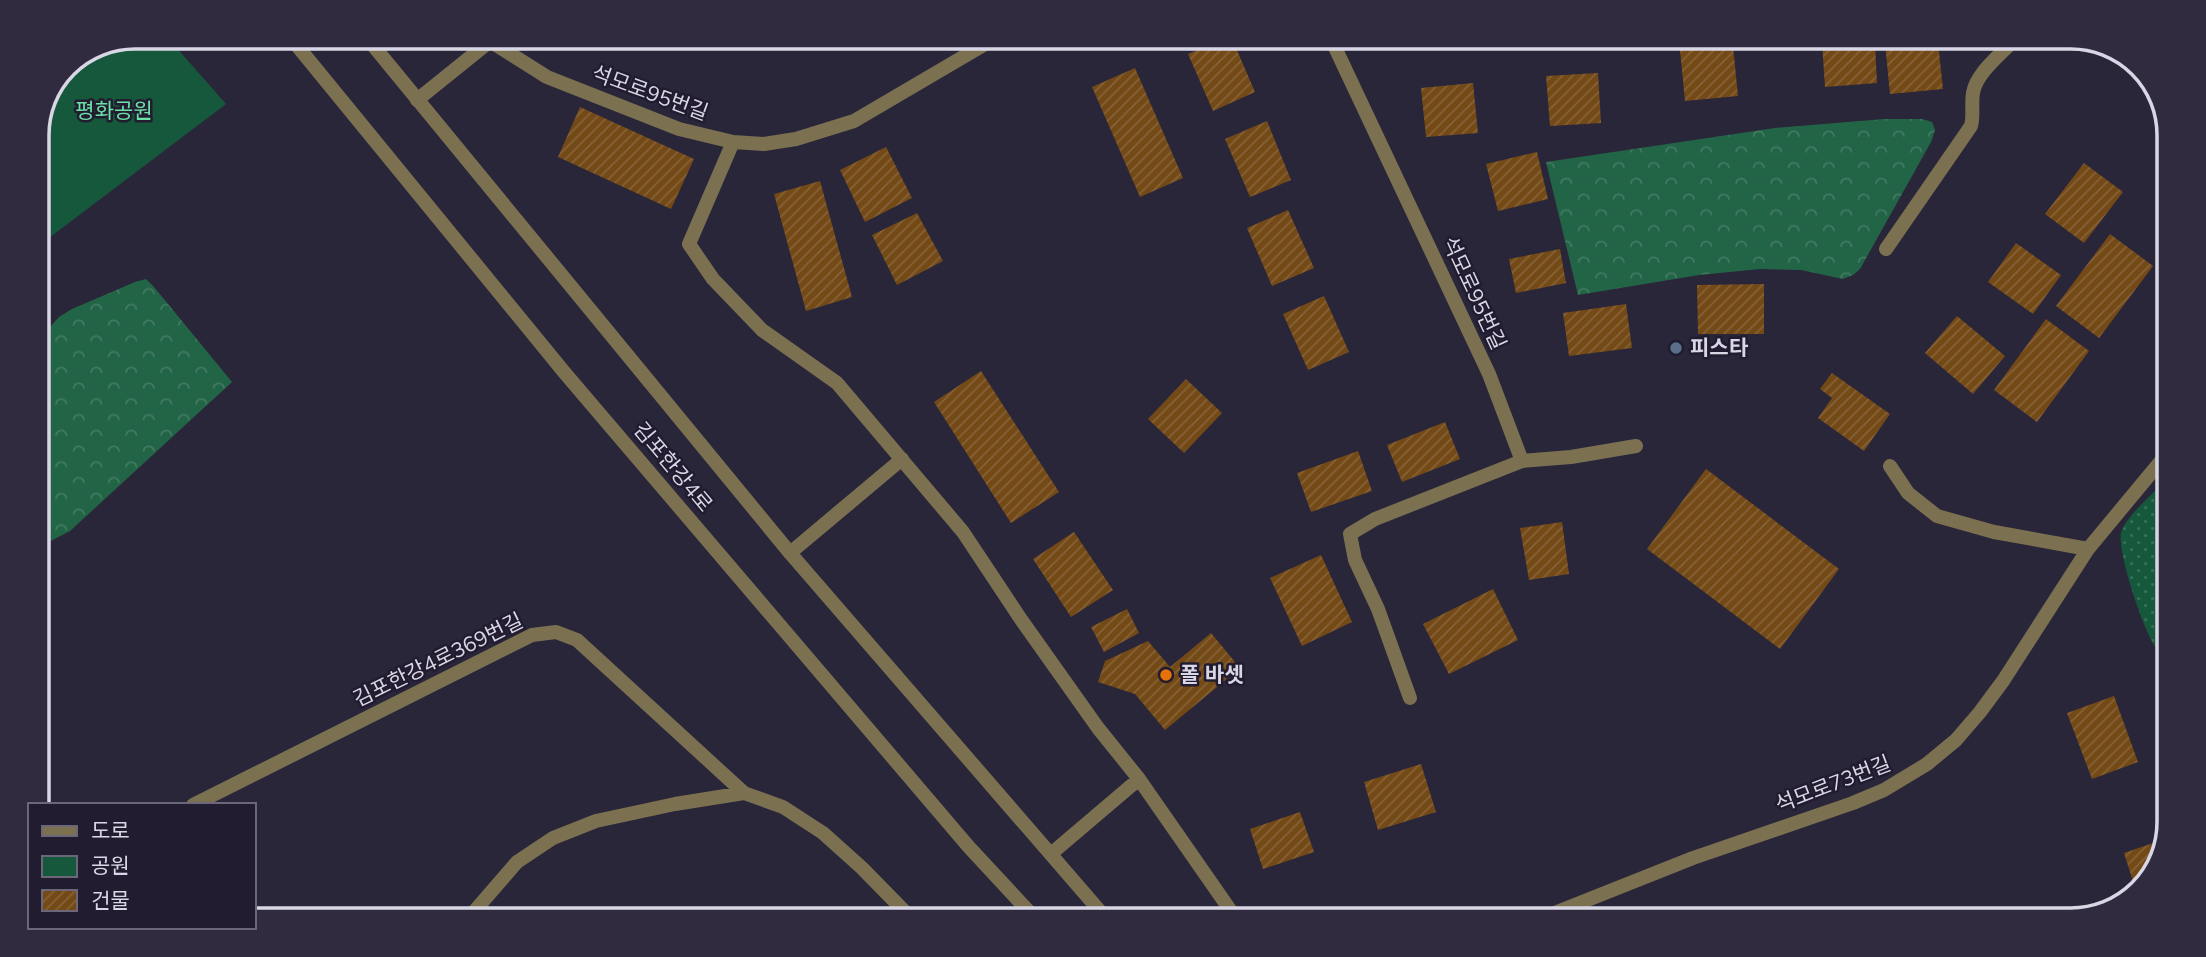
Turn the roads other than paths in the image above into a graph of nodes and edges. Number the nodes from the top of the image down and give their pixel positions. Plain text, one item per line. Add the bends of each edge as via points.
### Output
1 (300, 49) edge
2 (376, 49) edge
3 (481, 49) edge
4 (506, 49) edge
5 (977, 49) edge
6 (1336, 49) edge
7 (2005, 49) edge
8 (417, 100) junction
9 (733, 142) junction
10 (1886, 249) dead end
11 (1636, 446) dead end
12 (902, 459) junction
13 (1522, 461) junction
14 (1890, 466) dead end
15 (2157, 466) edge
16 (2088, 549) junction
17 (790, 553) junction
18 (1410, 698) dead end
19 (1139, 779) junction
20 (744, 793) junction
21 (197, 803) edge
22 (1052, 853) junction
23 (477, 908) edge
24 (901, 908) edge
25 (1026, 908) edge
26 (1098, 908) edge
27 (1229, 908) edge
28 (1567, 908) edge

1 - 25 street, 김포한강4로 via 564,372
2 - 8 street, 김포한강4로
3 - 8 street
4 - 9 street, 석모로95번길 via 547,76 679,130
5 - 9 street, 석모로95번길 via 854,121 796,139
6 - 13 street, 석모로95번길 via 1489,374
7 - 10 street via 1978,79 1971,126
8 - 17 street, 김포한강4로
9 - 12 street via 689,244 713,279 762,330 837,383
11 - 13 street
12 - 17 street
12 - 19 street via 964,532 1020,618
13 - 18 street via 1375,519 1350,534 1355,560
14 - 16 street via 1908,494 1937,516
15 - 16 street, 석모로73번길
16 - 28 street, 석모로73번길 via 1980,712 1956,740 1907,778 1853,803 1693,858
17 - 22 street, 김포한강4로
19 - 22 street
19 - 27 street
20 - 21 street, 김포한강4로369번길 via 577,640 556,632 532,635
20 - 23 street, 김포한강4로369번길 via 596,821 553,838 517,862
20 - 24 street, 김포한강4로369번길 via 783,807 823,833
22 - 26 street, 김포한강4로

